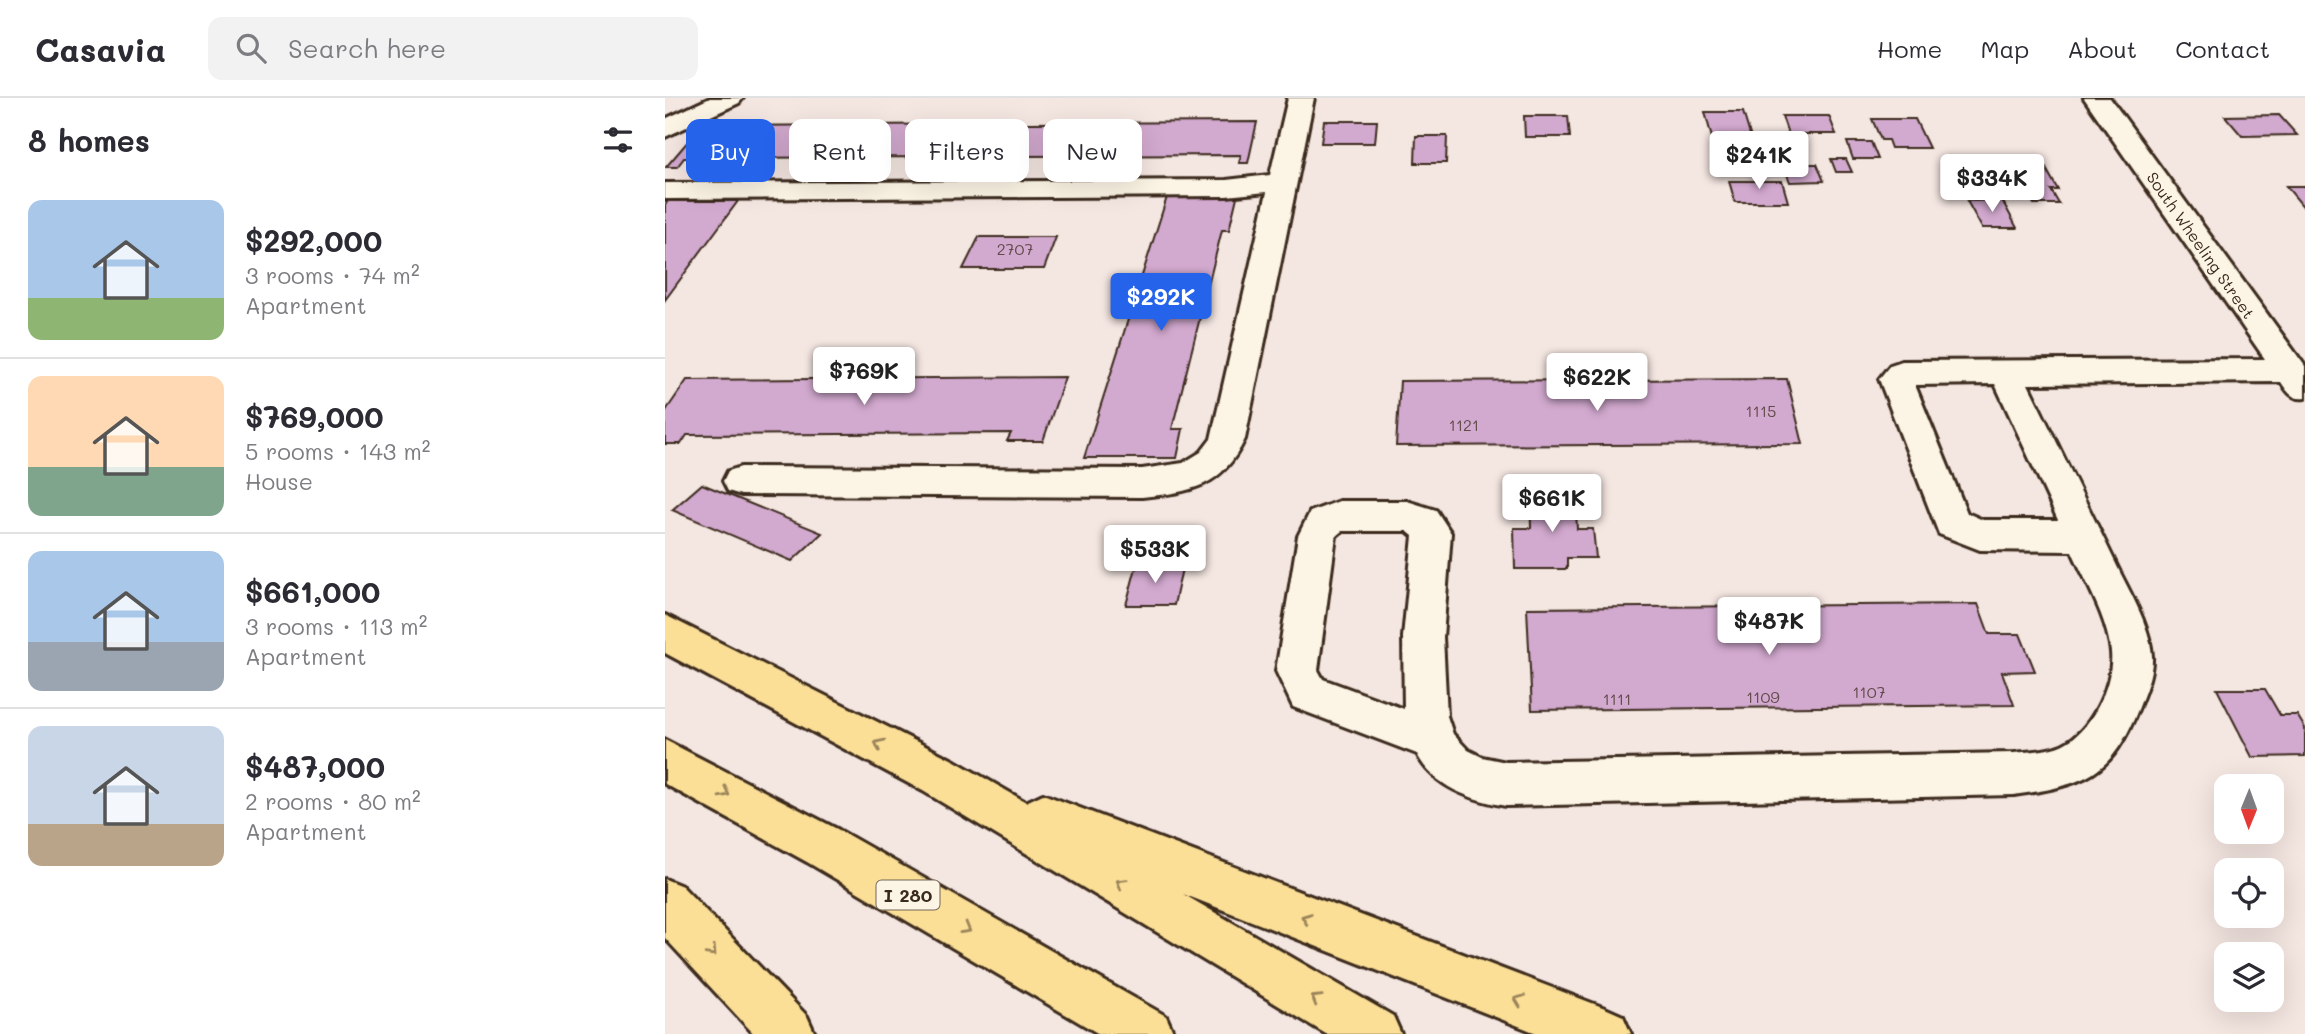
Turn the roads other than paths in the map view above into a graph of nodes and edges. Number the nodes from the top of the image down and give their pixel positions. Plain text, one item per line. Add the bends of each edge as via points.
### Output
1 (730, 98) edge
2 (1301, 98) edge
3 (2097, 98) edge
4 (665, 129) edge
5 (1285, 176) junction
6 (665, 191) edge
7 (2006, 372) junction
8 (2297, 381) edge
9 (741, 481) dead end
10 (2084, 536) junction
11 (665, 633) edge
12 (1432, 739) junction
13 (665, 761) edge
14 (939, 776) junction
15 (665, 903) edge
16 (789, 1034) edge
17 (1148, 1034) edge
18 (1375, 1034) edge
19 (1605, 1034) edge

1 - 4 street
2 - 5 street
3 - 8 street, South Wheeling Street
5 - 6 street via 1278,182 1226,188
5 - 9 street via 1228,439 1217,460 1203,472 1142,483
7 - 8 street
7 - 10 street
7 - 10 street via 1902,373 1896,379 1952,523 1980,535
10 - 12 street via 2132,653 2111,727 2088,756 2058,768 2014,774 1506,784 1481,781 1455,766
14 -> 11 highway
12 - 12 street via 1422,683 1432,533 1423,521 1408,516 1339,516 1323,523 1317,536 1297,671 1308,693
13 -> 17 highway, I 280 via 824,846
18 -> 14 highway
19 -> 14 highway
15 -> 16 highway

